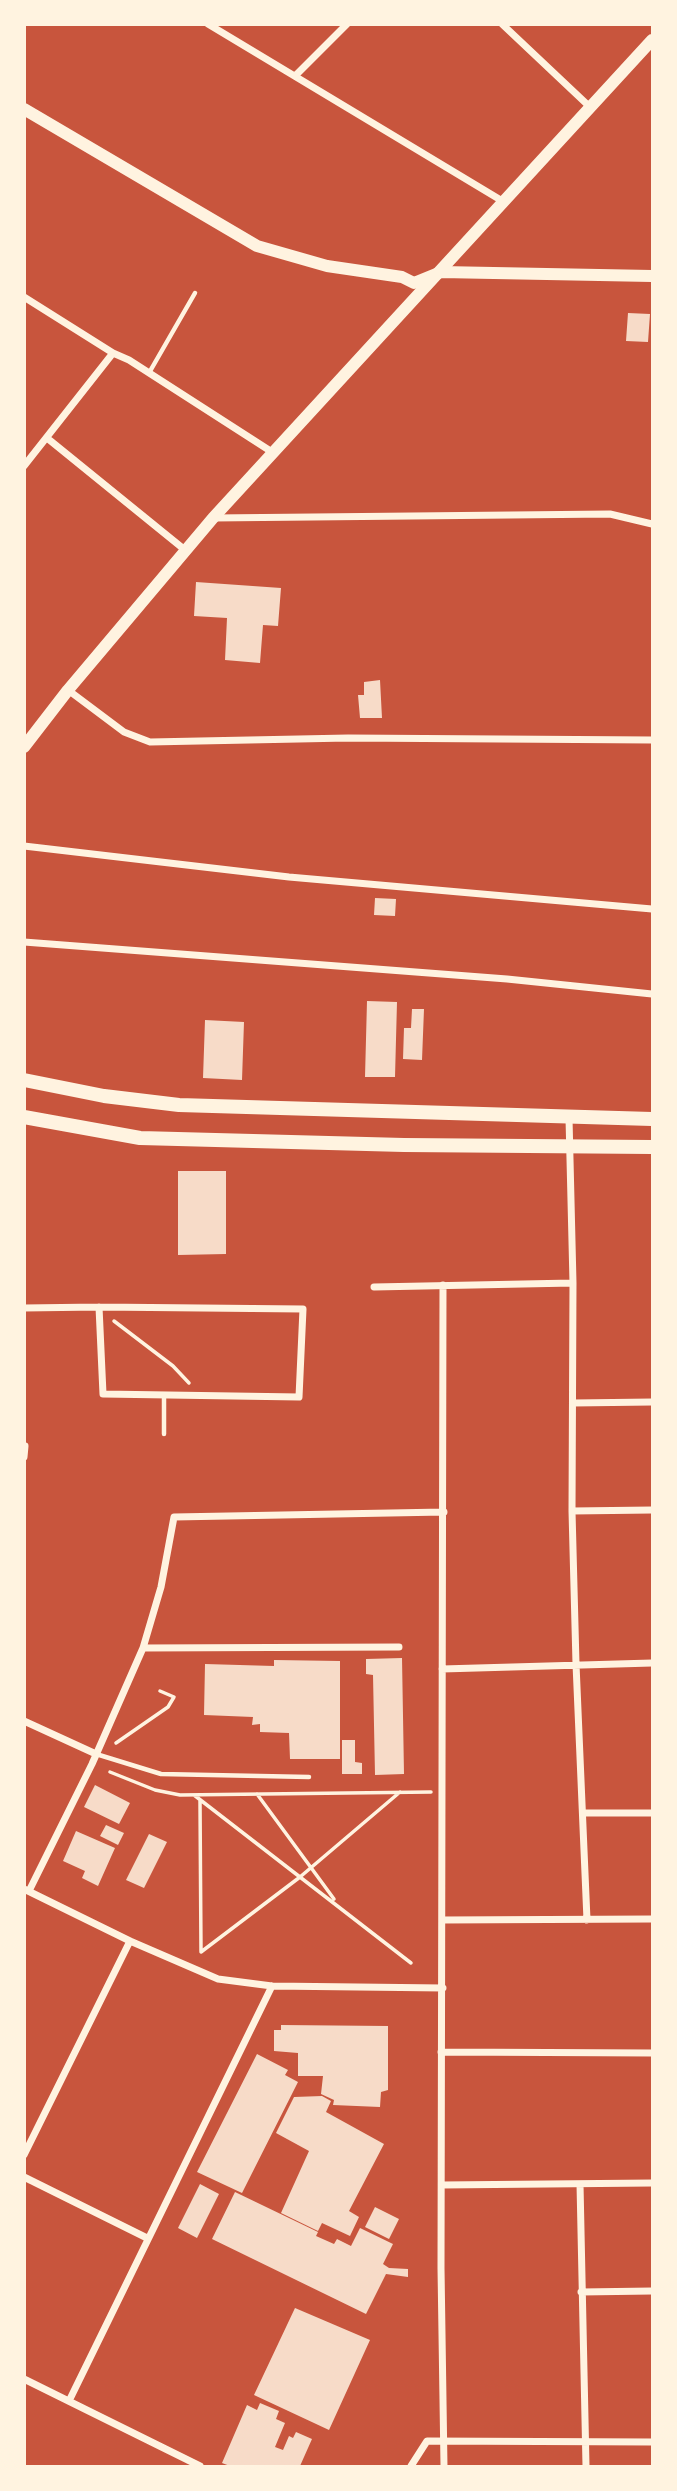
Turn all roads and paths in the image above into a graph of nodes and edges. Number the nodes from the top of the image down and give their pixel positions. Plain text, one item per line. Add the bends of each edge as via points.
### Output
1 (208, 24) edge
2 (347, 24) edge
3 (502, 24) edge
4 (653, 40) edge
5 (295, 76) junction
6 (24, 109) edge
7 (592, 109) junction
8 (504, 202) junction
9 (441, 272) junction
10 (653, 276) edge
11 (195, 293) dead end
12 (24, 297) edge
13 (113, 353) junction
14 (149, 373) junction
15 (47, 438) junction
16 (272, 452) junction
17 (24, 466) edge
18 (213, 518) junction
19 (653, 524) edge
20 (185, 550) junction
21 (68, 690) junction
22 (653, 740) edge
23 (24, 747) edge
24 (24, 846) edge
25 (653, 909) edge
26 (24, 942) edge
27 (653, 994) edge
28 (24, 1080) edge
29 (569, 1118) junction
30 (25, 1119) edge
31 (653, 1119) edge
32 (570, 1147) junction
33 (653, 1147) edge
34 (573, 1283) junction
35 (443, 1285) junction
36 (374, 1287) dead end
37 (99, 1307) junction
38 (24, 1308) edge
39 (164, 1395) junction
40 (201, 1395) junction
41 (653, 1402) edge
42 (573, 1403) junction
43 (164, 1434) dead end
44 (25, 1447) edge
45 (24, 1457) edge
46 (653, 1510) edge
47 (572, 1511) junction
48 (444, 1512) junction
49 (143, 1647) junction
50 (399, 1647) dead end
51 (653, 1663) edge
52 (576, 1664) junction
53 (442, 1669) junction
54 (160, 1691) dead end
55 (24, 1721) edge
56 (104, 1747) dead end
57 (96, 1754) junction
58 (92, 1764) junction
59 (309, 1777) dead end
60 (400, 1792) junction
61 (441, 1792) junction
62 (193, 1794) junction
63 (257, 1794) junction
64 (200, 1800) junction
65 (583, 1813) junction
66 (653, 1813) edge
67 (312, 1868) junction
68 (300, 1877) junction
69 (27, 1890) edge
70 (337, 1904) junction
71 (653, 1919) edge
72 (443, 1920) junction
73 (587, 1920) junction
74 (130, 1941) junction
75 (201, 1952) junction
76 (411, 1963) dead end
77 (198, 1970) junction
78 (272, 1986) junction
79 (443, 1988) junction
80 (441, 2052) junction
81 (653, 2053) edge
82 (24, 2155) edge
83 (24, 2178) edge
84 (653, 2183) edge
85 (580, 2184) junction
86 (442, 2185) junction
87 (147, 2238) junction
88 (653, 2291) edge
89 (581, 2292) junction
90 (24, 2379) edge
91 (69, 2401) junction
92 (444, 2442) junction
93 (653, 2442) edge
94 (585, 2443) junction
95 (200, 2466) edge
96 (411, 2466) edge
97 (444, 2466) edge
98 (586, 2466) edge

1 - 5 street
2 - 5 street
3 - 7 street
4 - 7 main road
5 - 8 street
6 - 9 main road via 257,246 414,283
7 - 8 main road
8 - 9 main road
9 - 10 main road
9 - 16 main road
11 - 14 lane
12 - 13 street
13 - 14 street
13 - 15 street
14 - 16 street
15 - 17 street
15 - 20 street
16 - 18 main road
18 - 19 street via 610,514
18 - 20 main road
20 - 21 main road
21 - 22 street via 124,732 150,742
21 - 23 main road
24 - 25 street via 289,877
26 - 27 street
28 - 29 main road via 104,1097 179,1105
29 - 31 main road
29 - 32 street
30 - 32 main road via 140,1138
32 - 33 main road
32 - 34 street
34 - 35 street
34 - 42 street
35 - 36 street
35 - 48 street
37 - 38 street
37 - 39 street via 103,1394
37 - 40 path via 173,1366
37 - 40 street via 303,1309 299,1397
39 - 40 street
39 - 43 lane
41 - 42 street
42 - 47 street
44 - 45 street
46 - 47 street
47 - 52 street
48 - 49 street via 174,1517 161,1587
48 - 53 street
49 - 50 street
49 - 57 street
51 - 52 street
52 - 53 street
52 - 65 street
53 - 61 street
54 - 56 path via 174,1697 168,1707
55 - 57 street
57 - 58 street
57 - 59 lane via 161,1774
58 - 62 path via 155,1790
58 - 69 street
60 - 61 path
60 - 63 path
60 - 67 path
61 - 72 street
62 - 63 path
62 - 64 path
63 - 67 path
64 - 68 path
64 - 75 path
65 - 66 street
65 - 73 street
67 - 68 path
67 - 70 path
68 - 70 path
68 - 75 path
69 - 74 street
70 - 76 path
71 - 73 street
72 - 73 street
72 - 79 street
74 - 77 street
74 - 82 street
75 - 77 path
77 - 78 street via 218,1979
78 - 79 street
78 - 87 street
79 - 80 street
80 - 81 street
80 - 86 street
83 - 87 street
84 - 85 street
85 - 86 street
85 - 89 street
86 - 92 street
87 - 91 street
88 - 89 street
89 - 94 street
90 - 91 street
91 - 95 street
92 - 94 street
92 - 96 street via 427,2441
92 - 97 street
93 - 94 street
94 - 98 street

